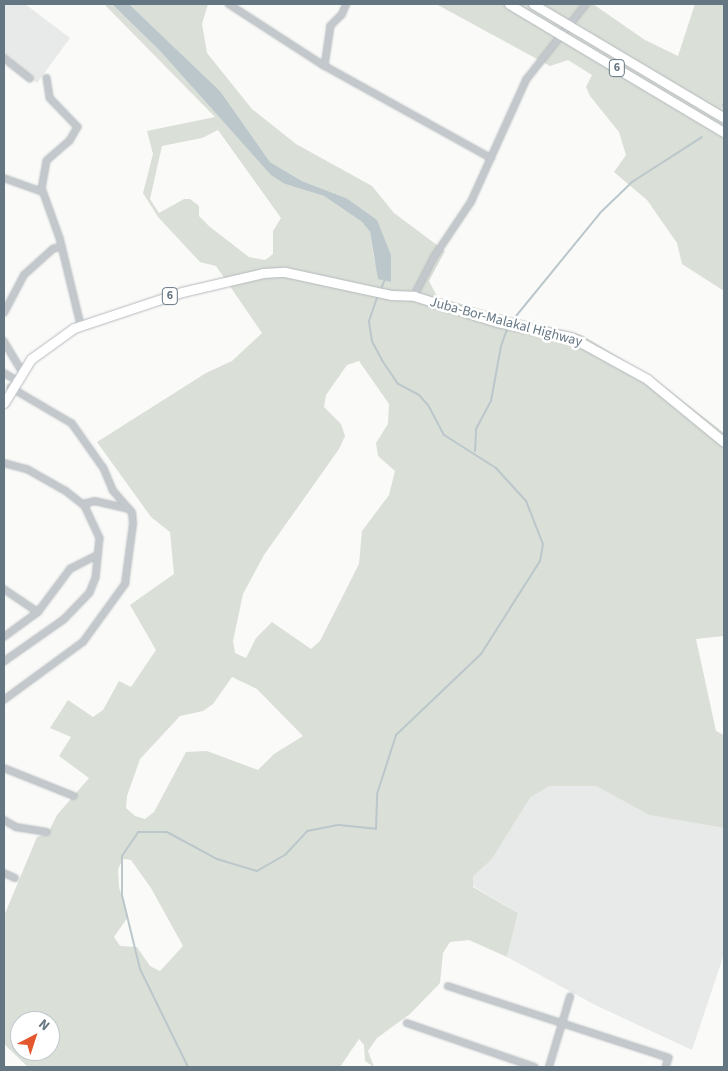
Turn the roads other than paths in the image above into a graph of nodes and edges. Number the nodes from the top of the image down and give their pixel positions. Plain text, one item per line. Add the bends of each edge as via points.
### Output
1 (229, 4) edge
2 (346, 4) edge
3 (509, 4) edge
4 (533, 4) edge
5 (586, 4) edge
6 (568, 26) junction
7 (560, 35) junction
8 (4, 58) edge
9 (325, 66) junction
10 (30, 78) dead end
11 (47, 78) dead end
12 (724, 118) edge
13 (724, 132) edge
14 (491, 158) junction
15 (4, 178) edge
16 (43, 192) junction
17 (62, 246) junction
18 (414, 296) junction
19 (4, 313) edge
20 (81, 325) junction
21 (4, 341) edge
22 (21, 369) junction
23 (4, 373) edge
24 (14, 384) junction
25 (4, 403) edge
26 (724, 442) edge
27 (4, 464) edge
28 (83, 504) junction
29 (129, 509) junction
30 (98, 555) junction
31 (4, 589) edge
32 (38, 612) junction
33 (4, 637) edge
34 (4, 662) edge
35 (4, 700) edge
36 (4, 768) edge
37 (74, 796) dead end
38 (4, 820) edge
39 (47, 832) dead end
40 (4, 873) edge
41 (15, 878) dead end
42 (448, 986) dead end
43 (570, 997) dead end
44 (407, 1023) dead end
45 (562, 1024) junction
46 (535, 1067) edge
47 (550, 1067) edge
48 (666, 1067) edge

1 - 9 street
2 - 9 street via 342,15 330,26
3 - 7 main road, 6
4 - 6 main road, 6
5 - 6 street
6 - 7 street
6 - 12 main road, 6
7 - 13 main road, 6
7 - 14 street via 526,80
8 - 10 street
9 - 14 street
11 - 16 street via 50,98 78,127 70,141 47,161
14 - 18 street via 460,224 434,257
15 - 16 street
16 - 17 street
17 - 19 street via 52,249 24,275
17 - 20 street
18 - 20 main road, Juba-Bor-Malakal Highway / 6 via 391,295 300,273 263,273 182,292
18 - 26 main road, Juba-Bor-Malakal Highway / 6 via 497,322 563,335 598,348 647,379
20 - 22 main road, Juba-Bor-Malakal Highway / 6 via 56,339
21 - 22 street
22 - 24 main road, Juba-Bor-Malakal Highway / 6
23 - 24 street
24 - 25 main road, Juba-Bor-Malakal Highway / 6
24 - 29 street via 72,424
27 - 28 street via 52,480
28 - 29 street via 95,501
28 - 30 street via 100,538
29 - 35 street via 133,524 125,584 83,642
30 - 32 street via 70,569
30 - 34 street via 96,578 90,593 64,620
31 - 32 street
32 - 33 street
36 - 37 street
38 - 39 street via 16,827
40 - 41 street
42 - 45 street
43 - 45 street
44 - 46 street
45 - 47 street
45 - 48 street via 669,1058

